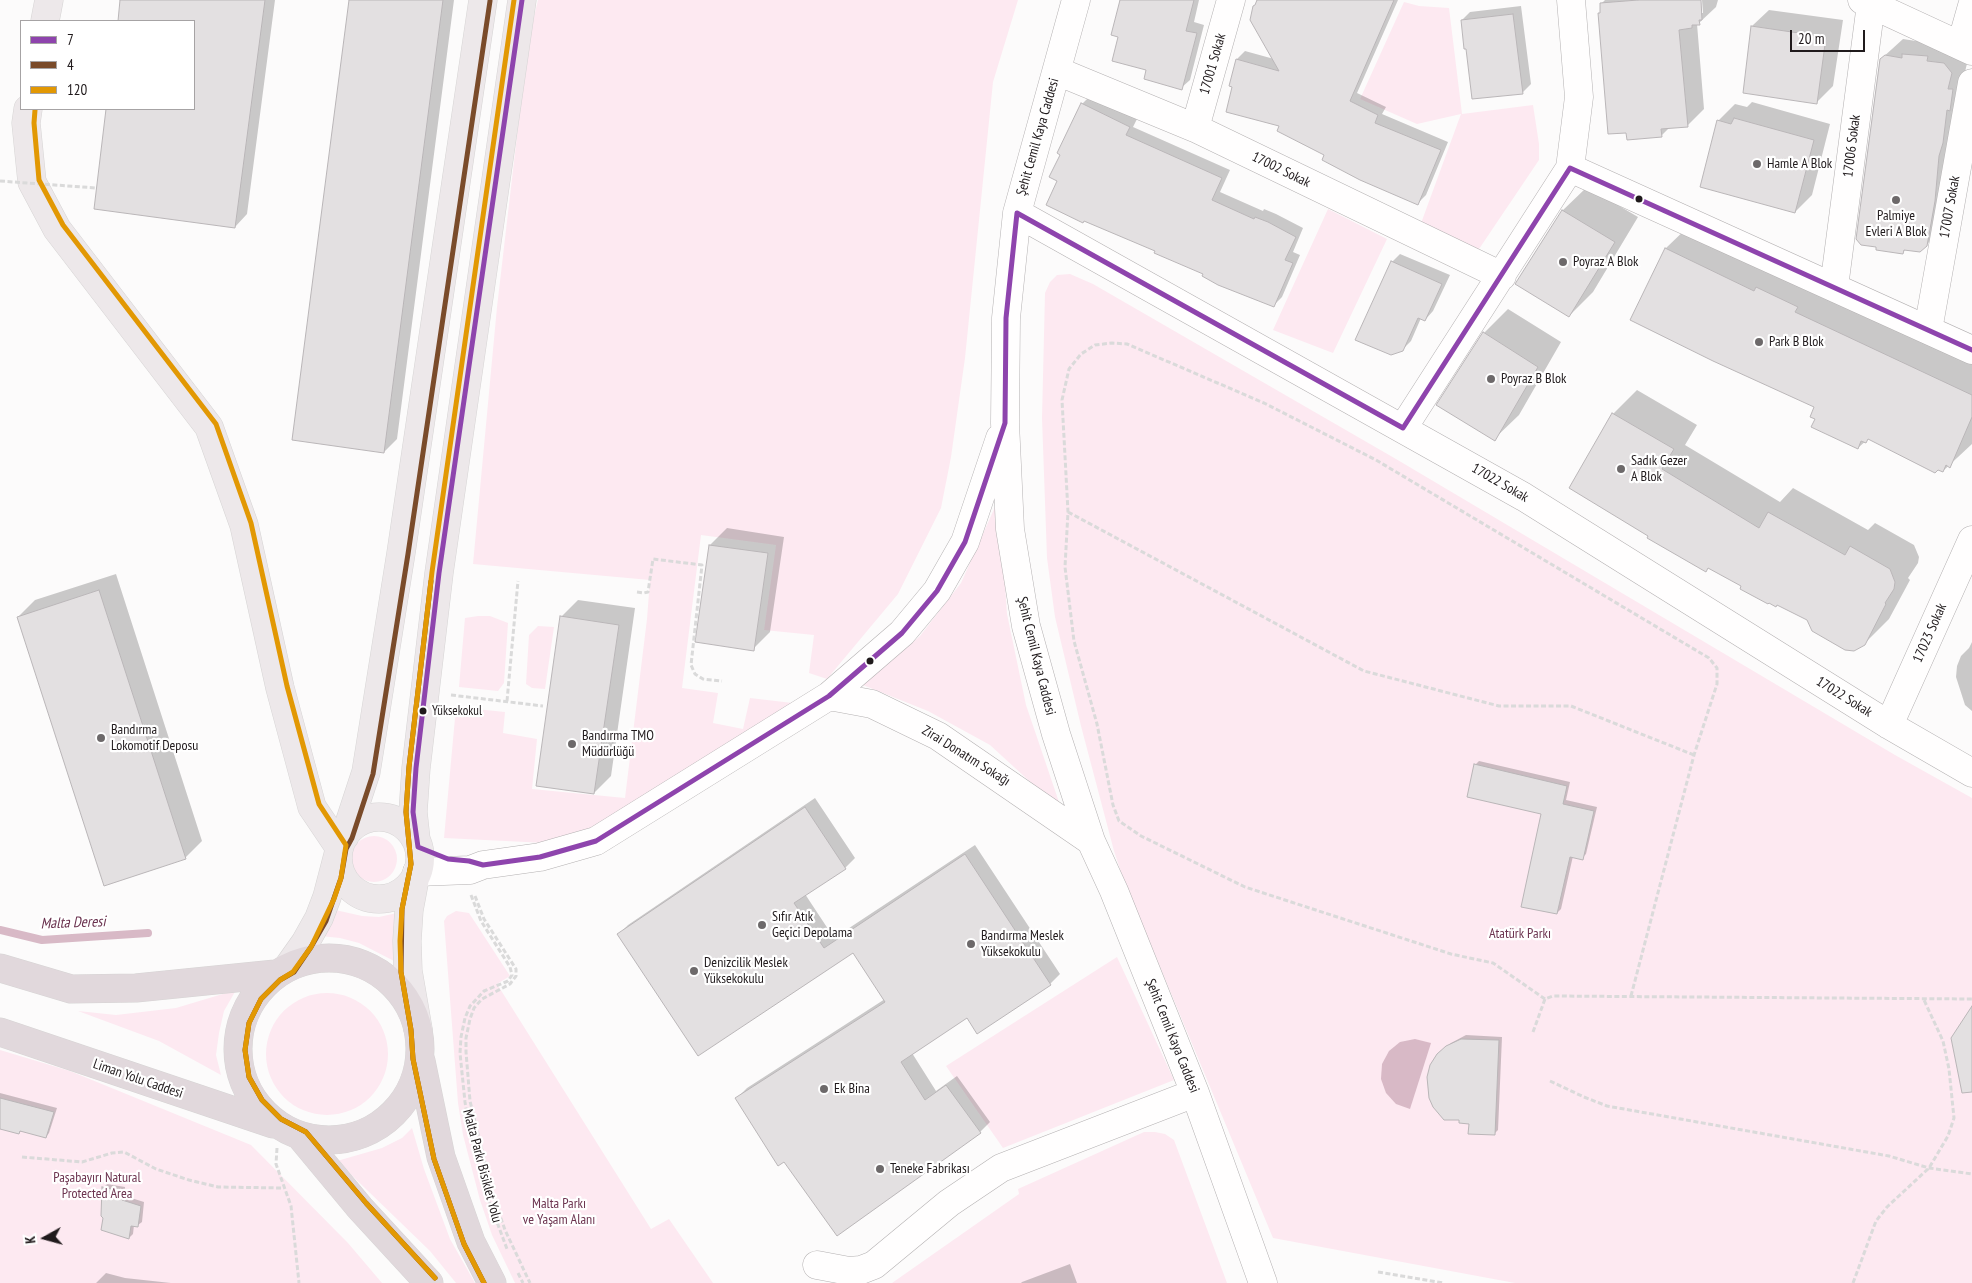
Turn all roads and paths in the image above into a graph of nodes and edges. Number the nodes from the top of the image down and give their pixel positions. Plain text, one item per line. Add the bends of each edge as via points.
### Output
1 (50, 0) edge
2 (483, 0) edge
3 (522, 0) edge
4 (1076, 0) edge
5 (1231, 0) edge
6 (1571, 0) edge
7 (1866, 2) edge
8 (1972, 6) edge
9 (45, 20) edge
10 (1966, 48) edge
11 (1057, 71) junction
12 (1972, 84) edge
13 (28, 110) edge
14 (1195, 128) junction
15 (1570, 168) junction
16 (0, 182) edge
17 (96, 188) dead end
18 (1017, 213) junction
19 (1502, 276) junction
20 (1834, 287) junction
21 (1928, 330) junction
22 (1972, 350) edge
23 (1005, 423) junction
24 (1403, 428) junction
25 (1068, 512) junction
26 (1972, 540) edge
27 (518, 581) dead end
28 (637, 592) dead end
29 (722, 681) dead end
30 (425, 692) junction
31 (829, 696) junction
32 (507, 701) junction
33 (543, 706) dead end
34 (1888, 725) junction
35 (1694, 755) junction
36 (1972, 773) edge
37 (1091, 841) junction
38 (341, 846) junction
39 (416, 859) junction
40 (476, 868) junction
41 (0, 968) edge
42 (282, 970) junction
43 (1630, 996) junction
44 (1546, 999) junction
45 (1972, 999) edge
46 (1924, 1000) junction
47 (418, 1029) junction
48 (0, 1032) edge
49 (1533, 1032) dead end
50 (420, 1057) junction
51 (1550, 1081) dead end
52 (1196, 1093) junction
53 (277, 1125) junction
54 (301, 1137) junction
55 (22, 1157) dead end
56 (1929, 1168) junction
57 (1972, 1174) edge
58 (284, 1188) junction
59 (510, 1257) dead end
60 (817, 1265) dead end
61 (517, 1271) dead end
62 (1378, 1272) dead end
63 (299, 1283) edge
64 (429, 1283) edge
65 (492, 1283) edge
66 (523, 1283) edge
67 (530, 1283) edge
68 (1263, 1283) edge
69 (1443, 1283) edge
70 (1853, 1283) edge

1 - 9 main road
2 - 38 main road via 367,763
3 - 30 main road via 439,573
4 - 11 street, Şehit Cemil Kaya Caddesi
5 - 14 street, 17001 Sokak
6 - 15 street via 1580,97
7 - 10 street
7 - 20 street, 17006 Sokak
8 - 10 street
11 - 14 street, 17002 Sokak
11 - 18 street, Şehit Cemil Kaya Caddesi
12 - 21 street, 17007 Sokak
13 - 38 main road via 26,123 32,182 57,229 209,427 244,524 280,688 312,807
14 - 19 street, 17002 Sokak
15 - 19 street
15 - 20 street
16 - 17 path, bridge
18 - 23 street, Şehit Cemil Kaya Caddesi via 1006,318
18 - 24 street, 17022 Sokak
19 - 24 street
20 - 21 street
21 - 22 street
23 - 31 street via 965,542 937,591 902,633
23 - 37 street, Şehit Cemil Kaya Caddesi via 1010,529 1026,626 1056,734
24 - 34 street, 17022 Sokak via 1524,497
25 - 35 path via 1364,671 1499,706 1571,706
25 - 35 path via 1062,400 1069,369 1081,354 1095,345 1128,344 1264,402 1376,460 1709,658 1716,668 1717,684
25 - 44 path via 1065,567 1074,641 1119,821 1141,836 1245,887 1451,954 1494,963
26 - 34 street, 17023 Sokak
27 - 32 path
28 - 29 path via 648,592 653,559 702,565 691,664 695,674 703,679
30 - 32 path
30 - 39 main road via 413,812
31 - 37 street, Zirai Donatım Sokağı via 872,704 938,736
31 - 40 street via 596,841 540,857
32 - 33 path
34 - 36 street, 17022 Sokak
35 - 43 path
37 - 52 street, Şehit Cemil Kaya Caddesi
38 - 39 main road via 353,827 363,820 388,818 408,830
38 - 39 main road via 339,868 344,881 366,898 380,900 406,890
38 - 42 main road via 319,918 305,944
39 - 40 street
39 - 47 main road via 407,941 409,981
40 - 59 path, Malta Parkı Bisiklet Yolu via 469,882 474,906 512,975 508,981 484,991 470,1006 460,1052 470,1133 488,1198
40 - 67 path via 474,895 484,919 516,969 514,981 482,999 470,1019 466,1052 470,1101 493,1196
41 - 42 highway via 70,989 136,988
42 - 47 highway via 309,959 353,960 394,984 409,1005
42 - 53 highway via 255,995 242,1021 237,1050 246,1088 256,1105
43 - 44 path via 1564,995
43 - 46 path
44 - 49 path
45 - 46 path
46 - 56 path via 1943,1040 1954,1118 1948,1136
47 - 50 highway
48 - 53 highway, Liman Yolu Caddesi
50 - 54 highway via 414,1083 400,1107 380,1126 355,1138 328,1142
50 - 65 highway via 441,1157 471,1242
51 - 56 path via 1607,1106 1889,1156
52 - 60 street via 1001,1168 949,1202 874,1264 861,1270 849,1272
52 - 68 street, Şehit Cemil Kaya Caddesi
53 - 54 highway
53 - 58 path via 276,1164
54 - 64 highway
55 - 58 path via 82,1162 124,1152 156,1169 218,1187
56 - 57 path
56 - 70 path via 1887,1206 1876,1221
58 - 63 path via 291,1206
61 - 66 path
62 - 69 path

